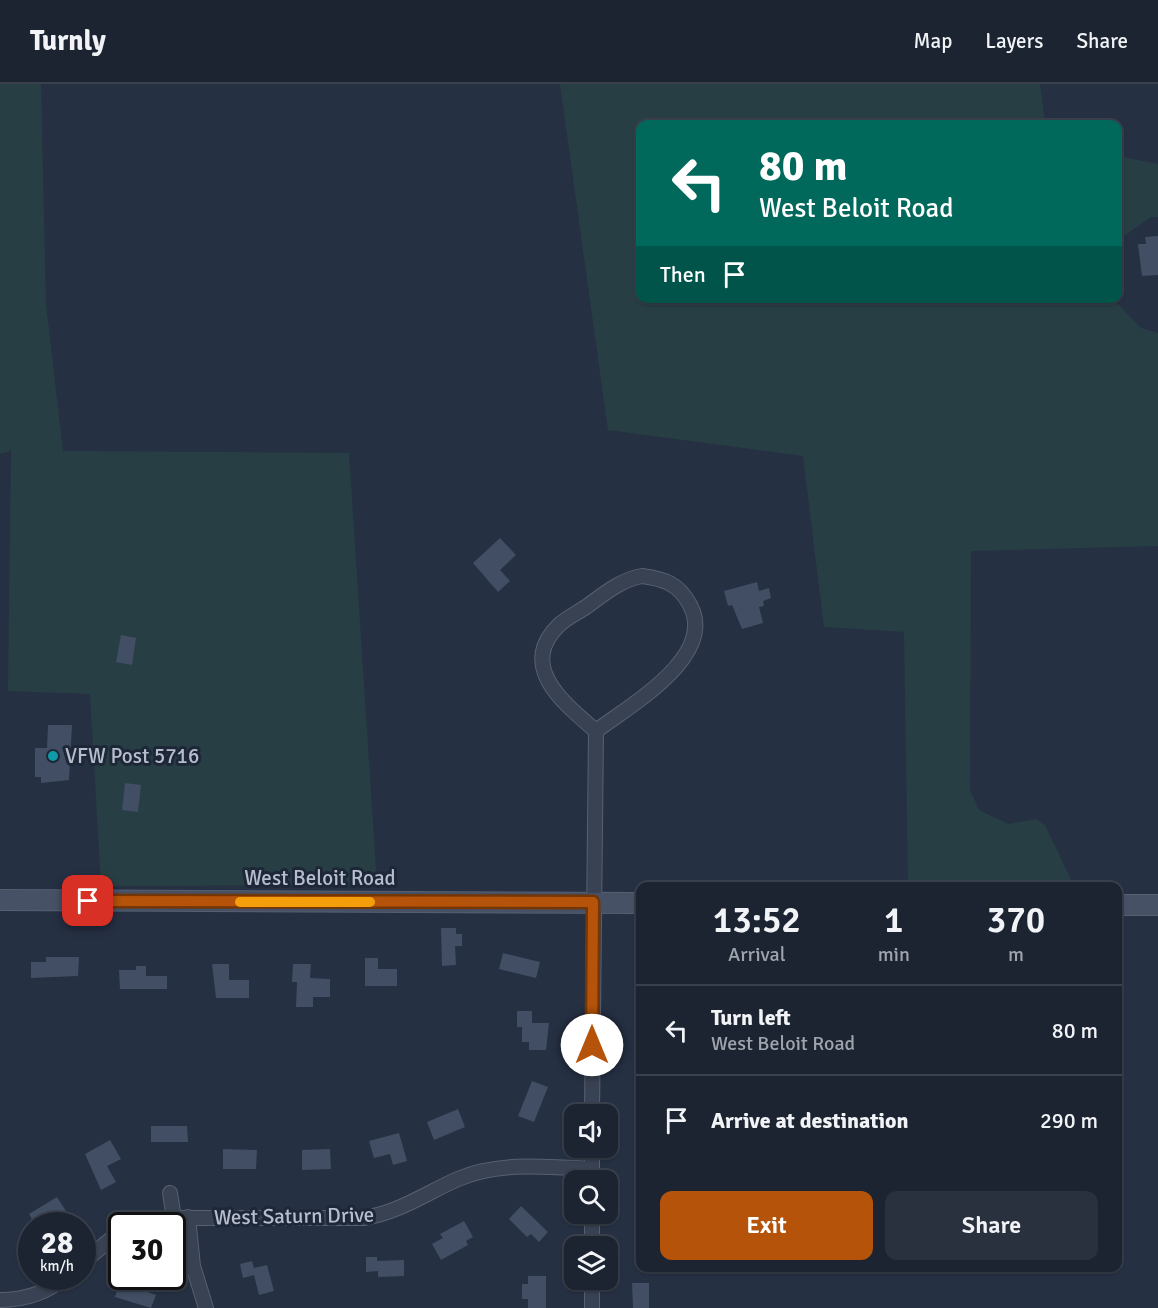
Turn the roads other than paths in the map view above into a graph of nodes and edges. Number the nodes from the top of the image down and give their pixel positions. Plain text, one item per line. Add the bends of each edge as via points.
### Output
1 (596, 730) junction
2 (0, 900) edge
3 (593, 902) junction
4 (636, 903) edge
5 (1158, 904) edge
6 (1122, 905) edge
7 (592, 1104) edge
8 (564, 1172) edge
9 (170, 1193) dead end
10 (178, 1212) edge
11 (186, 1218) edge
12 (186, 1238) edge
13 (108, 1242) edge
14 (96, 1251) edge
15 (46, 1290) edge
16 (592, 1290) edge
17 (0, 1300) edge
18 (206, 1308) edge
19 (592, 1308) edge

1 - 1 street via 557,697 546,678 543,659 547,640 559,625 625,579 663,579 682,590 693,609 689,652 674,672
1 - 3 street
2 - 3 main road, West Beloit Road
3 - 4 main road, West Beloit Road
3 - 7 street
5 - 6 main road
8 - 11 street, West Saturn Drive via 521,1168 476,1173 392,1212 364,1218
9 - 10 street
12 - 18 street
13 - 14 street
15 - 17 street
16 - 19 street

